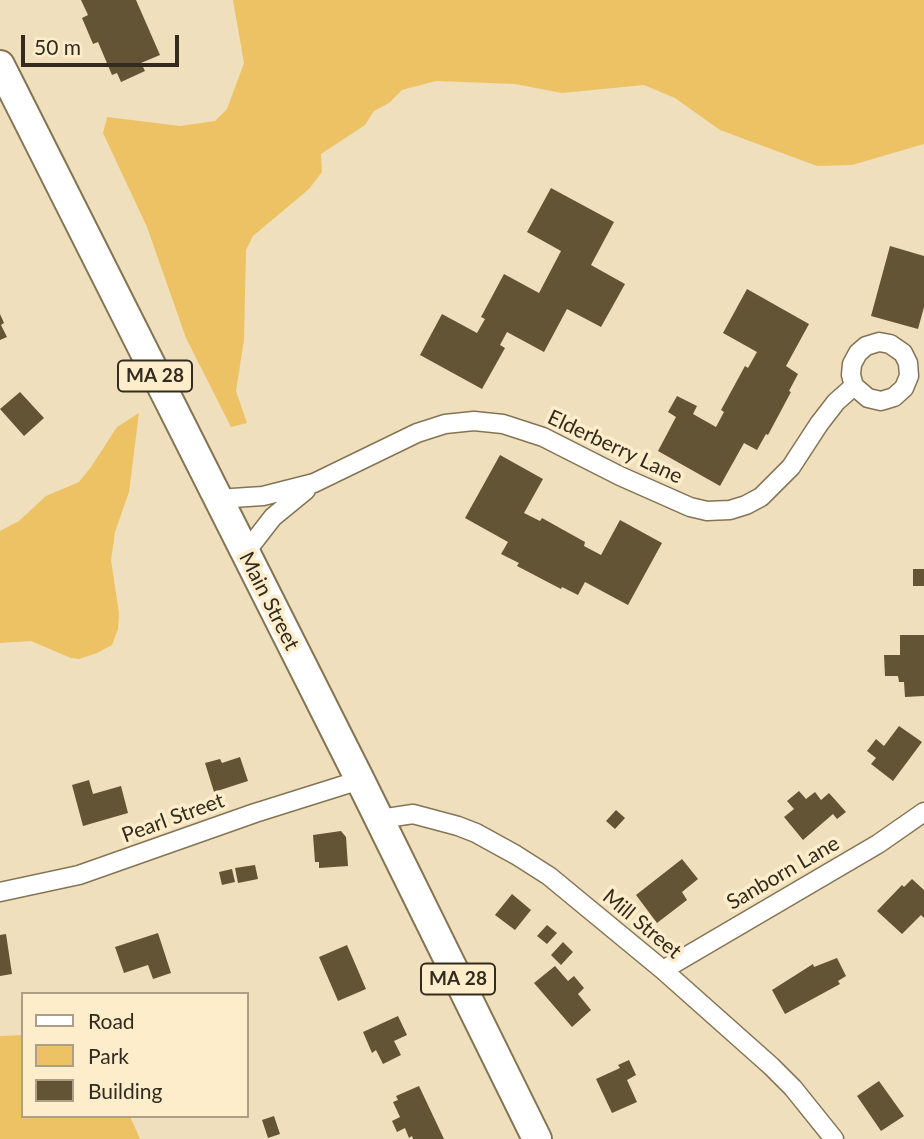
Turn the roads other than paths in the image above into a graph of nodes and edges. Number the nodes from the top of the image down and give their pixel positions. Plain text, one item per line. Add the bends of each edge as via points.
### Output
1 (0, 65) edge
2 (854, 386) dead end
3 (314, 483) junction
4 (217, 499) junction
5 (244, 553) junction
6 (360, 780) junction
7 (924, 812) edge
8 (380, 819) junction
9 (0, 892) edge
10 (663, 970) junction
11 (537, 1139) edge
12 (834, 1139) edge

1 - 4 main road, Main Street / MA 28
2 - 3 street, Elderberry Lane via 824,417 791,467 766,494 730,510 690,507 543,437 493,422 454,422 426,429
3 - 4 street, Elderberry Lane via 263,496
3 - 5 street, Elderberry Lane via 273,517
4 - 5 main road, Main Street / MA 28
5 - 6 main road, Main Street / MA 28
6 - 8 main road, Main Street / MA 28
6 - 9 street, Pearl Street via 79,875
7 - 10 street, Sanborn Lane via 878,844
8 - 10 street, Mill Street via 422,816 476,833 549,876
8 - 11 main road, Main Street / MA 28
10 - 12 street, Mill Street via 783,1077

